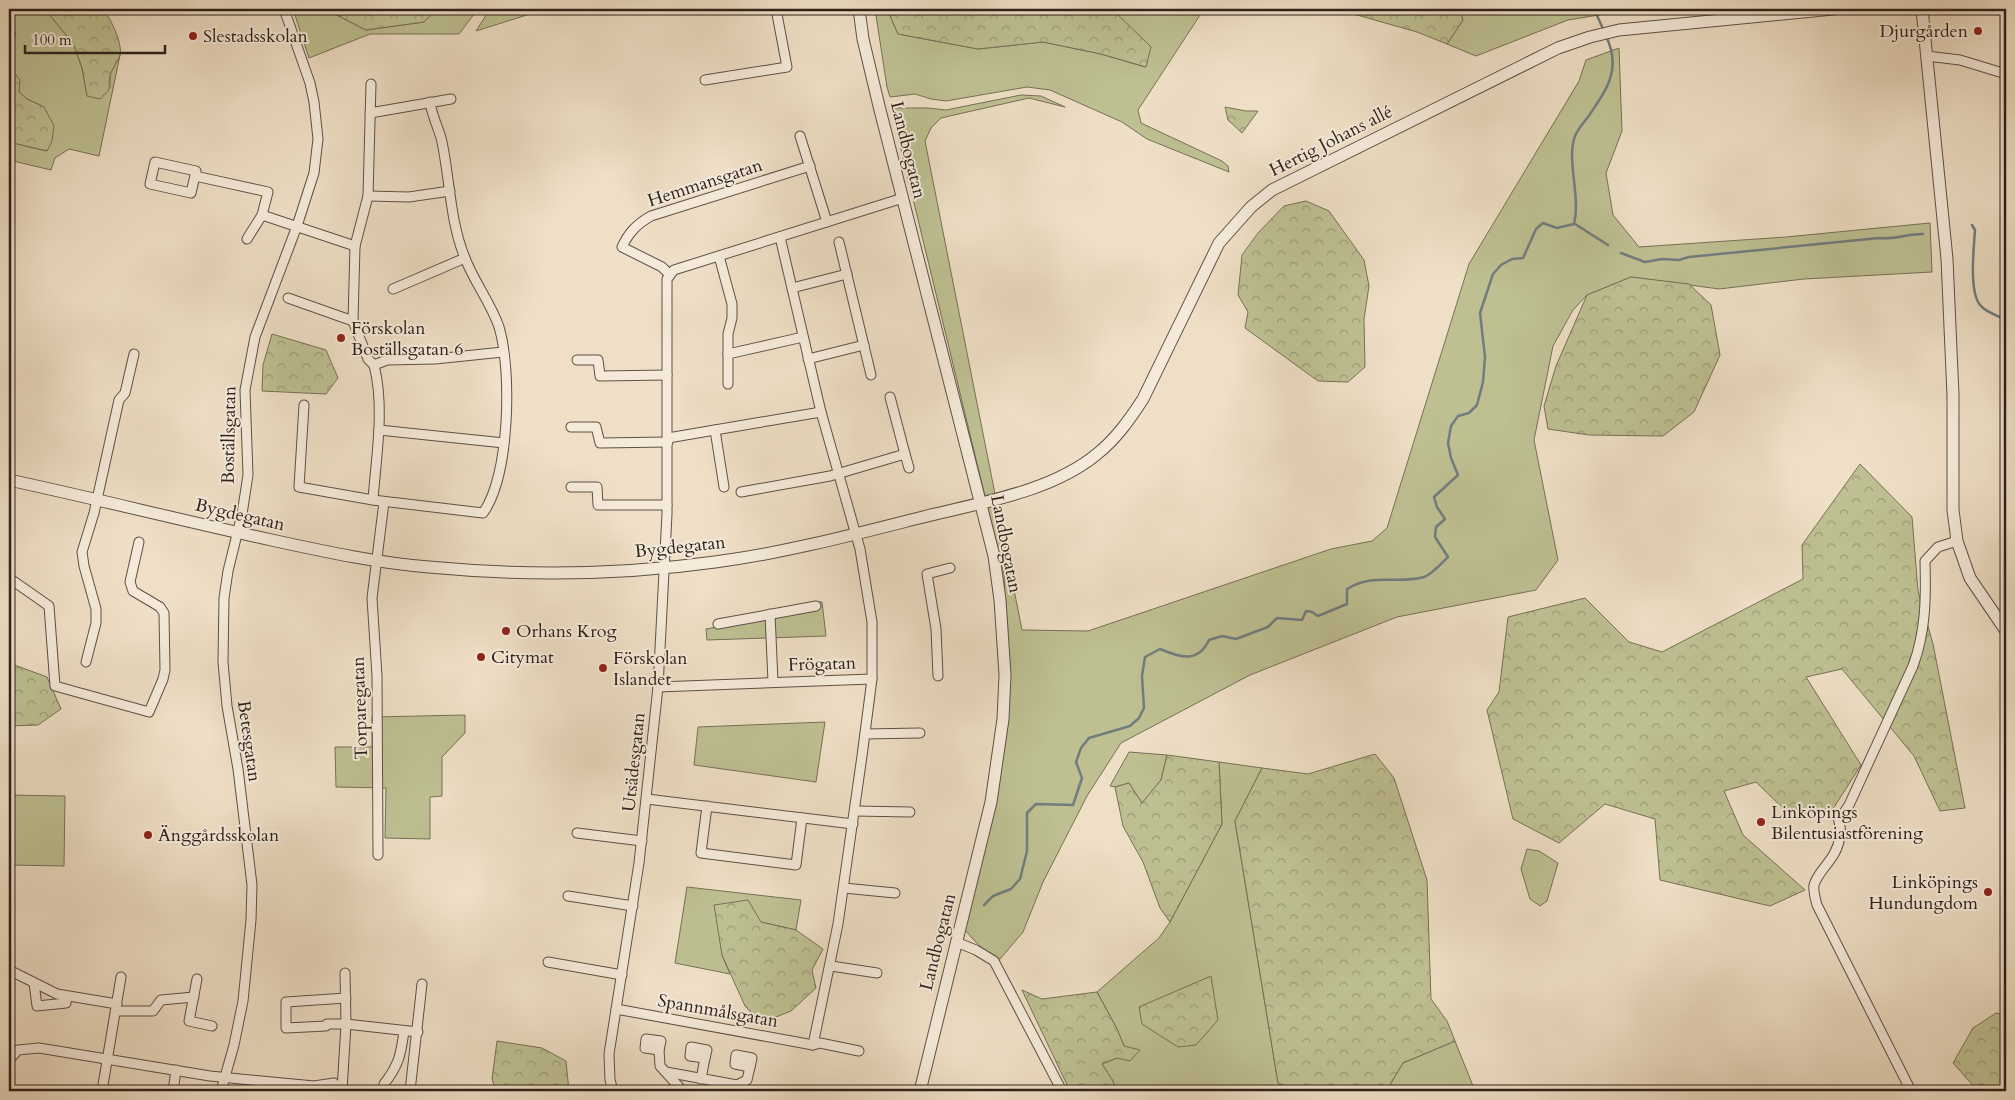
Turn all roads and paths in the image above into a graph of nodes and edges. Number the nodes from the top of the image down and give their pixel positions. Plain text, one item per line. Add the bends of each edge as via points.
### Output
1 (284, 9) edge
2 (776, 9) edge
3 (859, 9) edge
4 (1833, 9) edge
5 (1922, 9) edge
6 (1927, 56) junction
7 (2006, 74) edge
8 (705, 80) dead end
9 (371, 84) dead end
10 (451, 99) dead end
11 (430, 102) junction
12 (370, 113) junction
13 (800, 136) dead end
14 (810, 166) junction
15 (195, 176) junction
16 (450, 191) junction
17 (368, 196) junction
18 (902, 198) junction
19 (262, 215) junction
20 (827, 222) junction
21 (298, 226) junction
22 (780, 237) junction
23 (248, 239) dead end
24 (840, 242) dead end
25 (355, 246) junction
26 (719, 256) junction
27 (465, 258) junction
28 (669, 274) junction
29 (848, 274) junction
30 (792, 288) junction
31 (393, 289) dead end
32 (288, 298) dead end
33 (353, 321) junction
34 (803, 336) junction
35 (864, 345) junction
36 (503, 352) junction
37 (134, 354) dead end
38 (728, 354) junction
39 (808, 359) junction
40 (577, 360) dead end
41 (374, 365) junction
42 (668, 375) junction
43 (871, 375) dead end
44 (728, 384) dead end
45 (890, 397) dead end
46 (304, 405) dead end
47 (821, 412) junction
48 (571, 427) dead end
49 (378, 430) junction
50 (715, 430) junction
51 (668, 440) junction
52 (504, 443) junction
53 (905, 454) junction
54 (909, 468) dead end
55 (838, 473) junction
56 (9, 480) edge
57 (571, 487) dead end
58 (724, 487) dead end
59 (741, 492) dead end
60 (97, 499) junction
61 (373, 500) junction
62 (384, 502) junction
63 (980, 502) junction
64 (668, 506) junction
65 (238, 532) junction
66 (856, 534) junction
67 (1957, 541) junction
68 (139, 542) dead end
69 (377, 560) junction
70 (665, 568) junction
71 (950, 568) dead end
72 (9, 580) edge
73 (816, 606) dead end
74 (770, 614) junction
75 (718, 624) dead end
76 (2006, 631) edge
77 (86, 662) dead end
78 (938, 676) dead end
79 (872, 679) junction
80 (773, 682) junction
81 (658, 687) junction
82 (865, 734) junction
83 (920, 734) dead end
84 (647, 799) junction
85 (707, 806) junction
86 (854, 811) junction
87 (910, 812) dead end
88 (802, 818) junction
89 (853, 824) junction
90 (576, 833) dead end
91 (642, 841) junction
92 (378, 855) dead end
93 (844, 888) junction
94 (895, 893) dead end
95 (568, 896) dead end
96 (633, 906) junction
97 (956, 942) junction
98 (548, 962) dead end
99 (831, 966) junction
100 (9, 970) edge
101 (345, 973) dead end
102 (877, 973) dead end
103 (622, 975) junction
104 (121, 977) dead end
105 (197, 979) dead end
106 (34, 983) junction
107 (422, 984) dead end
108 (194, 996) junction
109 (67, 997) junction
110 (346, 998) junction
111 (116, 1008) junction
112 (616, 1009) junction
113 (346, 1024) junction
114 (212, 1026) dead end
115 (404, 1031) junction
116 (418, 1032) junction
117 (813, 1045) junction
118 (14, 1050) edge
119 (659, 1050) dead end
120 (859, 1051) dead end
121 (705, 1058) dead end
122 (108, 1059) junction
123 (9, 1060) edge
124 (750, 1067) dead end
125 (176, 1070) junction
126 (666, 1072) junction
127 (225, 1078) junction
128 (701, 1079) junction
129 (334, 1084) dead end
130 (384, 1084) dead end
131 (680, 1088) dead end
132 (102, 1091) edge
133 (173, 1091) edge
134 (221, 1091) edge
135 (342, 1091) edge
136 (410, 1091) edge
137 (613, 1091) edge
138 (920, 1091) edge
139 (1062, 1091) edge
140 (1911, 1091) edge

1 - 21 street, Boställsgatan via 314,102 318,138 314,173
2 - 8 street via 787,71
3 - 18 street, Landbogatan via 863,39
4 - 63 street, Hertig Johans allé via 1619,30 1590,37 1549,53 1272,190 1251,207 1219,243 1142,399 1115,438 1076,469 1052,481
5 - 6 street
6 - 7 street via 1960,60
6 - 67 street via 1948,277 1953,510
9 - 12 street
10 - 11 street
11 - 12 street
11 - 16 street via 442,139
12 - 17 street
13 - 14 street
14 - 20 street
14 - 28 street, Hemmansgatan via 651,216 637,224 620,250 662,267
15 - 15 street via 196,171 155,162 150,184 192,194
15 - 19 street via 268,192
16 - 17 street via 409,197
16 - 27 street
17 - 25 street
18 - 20 street
18 - 63 street, Landbogatan
19 - 21 street
19 - 23 street
20 - 22 street
21 - 25 street
21 - 65 street, Boställsgatan via 260,320 250,356 244,390 248,475
22 - 26 street
22 - 30 street
24 - 29 street
25 - 33 street
26 - 28 street
26 - 38 street via 732,304
27 - 31 street
27 - 36 street via 499,327
28 - 42 street via 666,284
29 - 30 street
29 - 35 street
30 - 34 street
32 - 33 street
33 - 41 street via 368,359
34 - 38 street
34 - 39 street
35 - 39 street
35 - 43 street
36 - 41 street via 386,360
36 - 52 street via 506,390
37 - 60 street
38 - 44 street
39 - 47 street
40 - 42 street via 598,360 600,376
41 - 49 street via 378,379
42 - 51 street
45 - 53 street
46 - 61 street via 299,487
47 - 50 street
47 - 55 street
48 - 51 street via 596,427 600,443
49 - 52 street
49 - 61 street
50 - 51 street
50 - 58 street
51 - 64 street
52 - 62 street via 500,469 489,505 483,513
53 - 54 street
53 - 55 street
55 - 59 street
55 - 66 street
56 - 60 street, Bygdegatan
57 - 64 street via 597,487 598,505
60 - 65 street, Bygdegatan
60 - 77 street via 82,552 96,609 96,623
61 - 62 street
62 - 69 street
63 - 66 street, Bygdegatan
63 - 97 street, Landbogatan via 994,556 1000,600 1005,675 1003,719 991,802
64 - 70 street
65 - 69 street, Bygdegatan
65 - 127 street, Betesgatan via 224,598 223,662 252,885 248,956 240,1015
66 - 70 street, Bygdegatan via 755,556
66 - 79 street via 872,622
67 - 76 street via 1970,578
67 - 140 street via 1938,547 1925,561 1924,633 1914,666 1849,805 1838,816 1841,832 1838,847 1818,878 1814,891 1817,905
68 - 72 street via 131,587 164,613 165,670 149,712 55,686 50,606
69 - 70 street, Bygdegatan via 428,567 555,573
69 - 92 street, Torparegatan via 372,598 377,694
70 - 81 street, Utsädesgatan
71 - 78 street via 927,574 936,629
73 - 74 street
74 - 75 street
74 - 80 street, Frögatan
79 - 80 street, Frögatan
79 - 82 street
80 - 81 street, Frögatan
81 - 84 street, Utsädesgatan
82 - 83 street
82 - 86 street
84 - 85 street
84 - 91 street, Utsädesgatan
85 - 88 street
85 - 88 street via 702,853 796,865
86 - 87 street
86 - 89 street
88 - 89 street
89 - 93 street
90 - 91 street
91 - 96 street, Utsädesgatan
93 - 94 street
93 - 99 street
95 - 96 street
96 - 103 street, Utsädesgatan
97 - 138 street, Landbogatan
97 - 139 street via 994,961
98 - 103 street
99 - 102 street
99 - 117 street
100 - 106 street
101 - 110 street
103 - 112 street, Utsädesgatan
104 - 111 street
105 - 108 street
106 - 109 street
106 - 109 street via 37,1006 66,1003
107 - 116 street
108 - 111 street via 161,1000 153,1011
108 - 114 street via 189,1021
109 - 111 street
110 - 113 street
110 - 113 street via 286,1002 286,1028
111 - 122 street
112 - 117 street, Spannmålsgatan
112 - 137 street, Utsädesgatan via 609,1054
113 - 115 street
113 - 135 street
115 - 116 street
115 - 130 street via 401,1056
116 - 136 street
117 - 120 street, Spannmålsgatan
118 - 122 street via 39,1048
118 - 123 street
119 - 126 street via 660,1066
121 - 128 street
122 - 125 street
122 - 132 street
124 - 128 street via 748,1080 742,1084
125 - 127 street
125 - 133 street
126 - 128 street
126 - 131 street
127 - 129 street via 314,1086
127 - 134 street, Betesgatan

